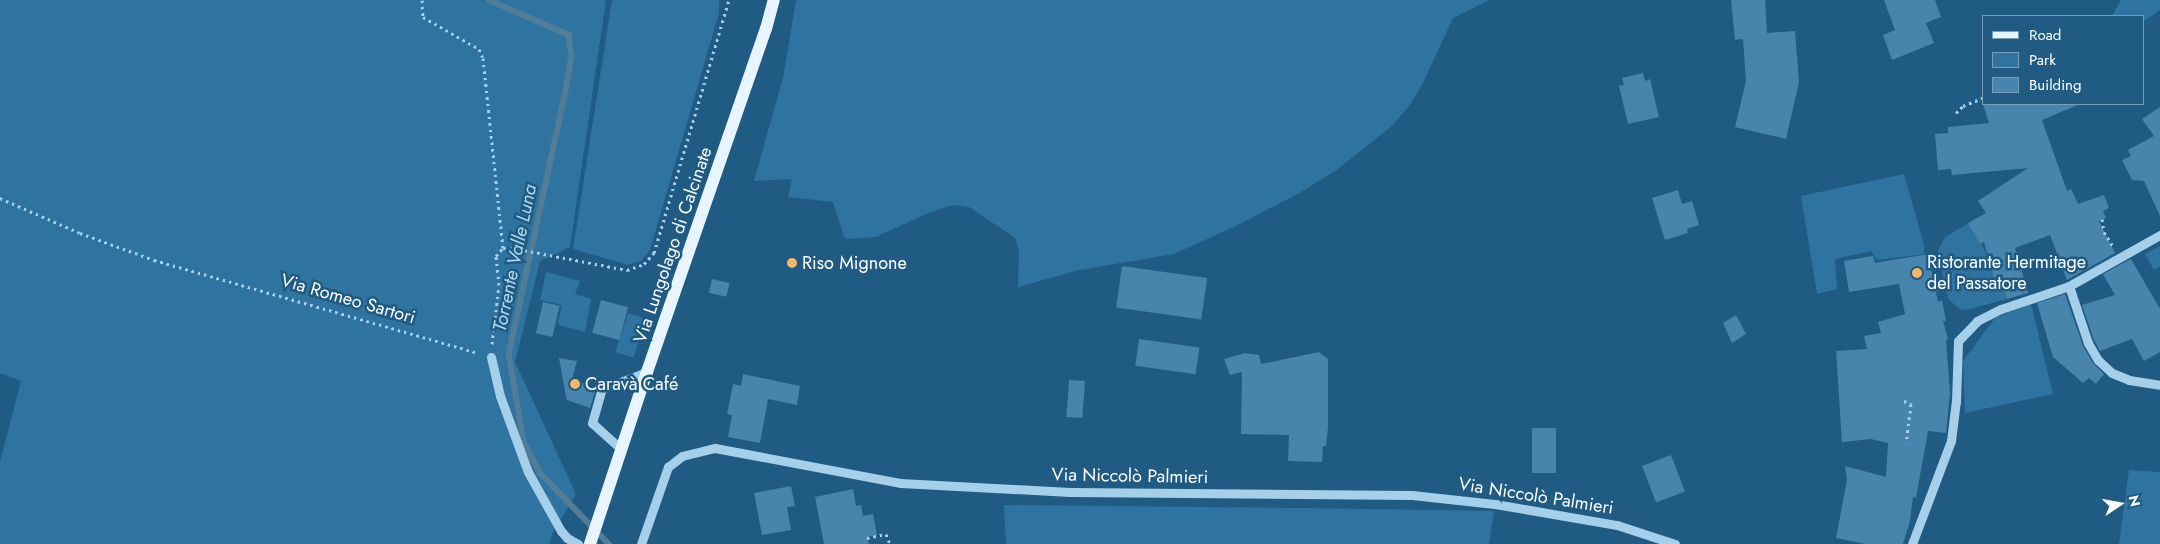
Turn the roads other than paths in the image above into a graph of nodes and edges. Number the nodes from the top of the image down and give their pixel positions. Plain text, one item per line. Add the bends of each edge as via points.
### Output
1 (774, 0) edge
2 (2160, 235) edge
3 (2069, 286) junction
4 (491, 357) road end
5 (647, 372) junction
6 (2160, 385) edge
7 (621, 449) junction
8 (578, 544) edge
9 (590, 544) edge
10 (641, 544) edge
11 (1675, 544) edge
12 (1912, 544) edge

1 - 5 main road, Via Lungolago di Calcinate
2 - 3 street
3 - 6 street via 2088,343 2098,360 2112,373 2129,380
3 - 12 street via 2000,308 1977,321 1958,341 1951,441
4 - 8 street via 500,396 528,472 561,531
5 - 7 main road, Via Lungolago di Calcinate
5 - 7 street via 602,389 592,422
7 - 9 main road, Via Lungolago di Calcinate
10 - 11 street, Via Niccolò Palmieri via 668,467 682,456 715,448 900,482 1070,492 1412,495 1495,504 1617,525

